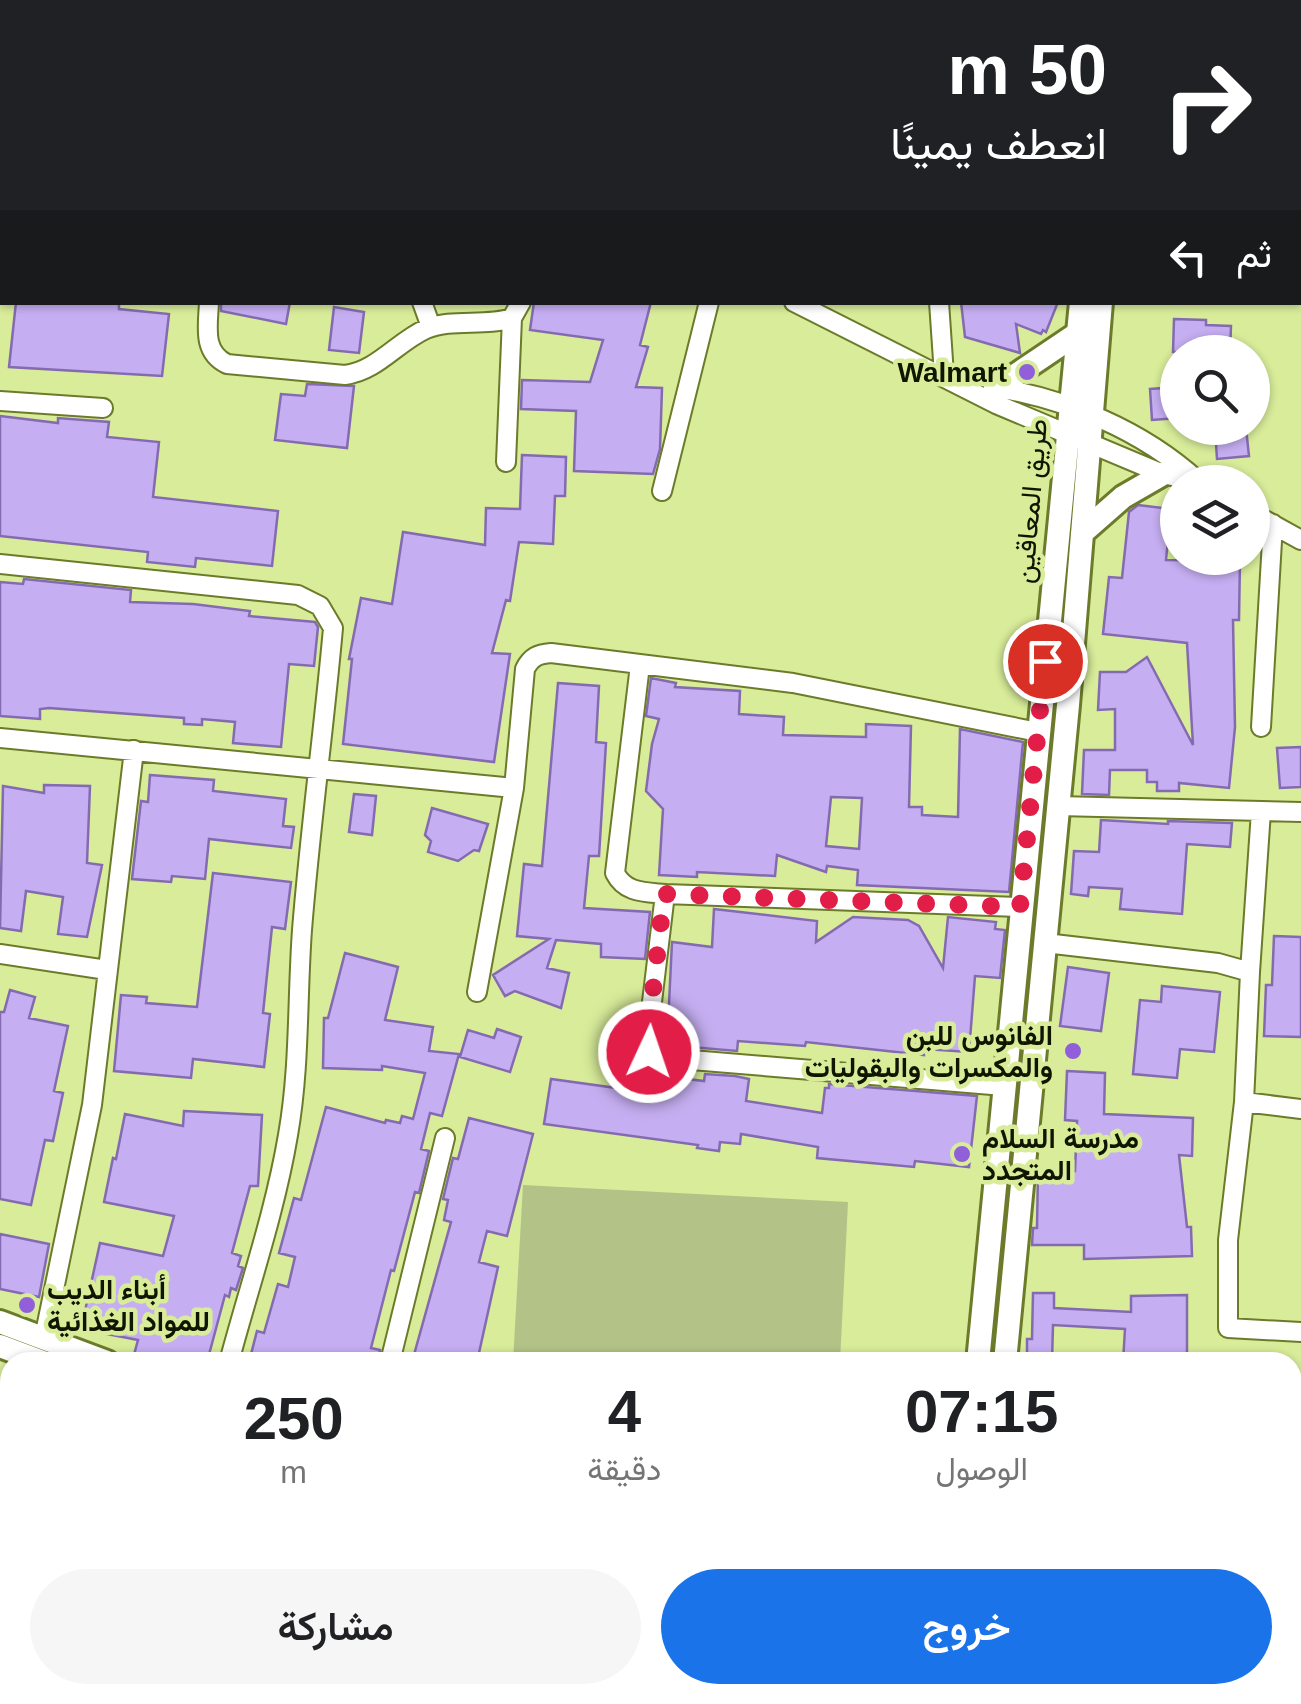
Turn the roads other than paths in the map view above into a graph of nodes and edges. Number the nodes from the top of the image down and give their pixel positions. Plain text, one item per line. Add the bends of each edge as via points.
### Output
1 (209, 305) edge
2 (423, 305) edge
3 (707, 305) edge
4 (800, 305) edge
5 (939, 305) edge
6 (1080, 305) edge
7 (1101, 305) edge
8 (516, 310) edge
9 (431, 326) junction
10 (1078, 333) junction
11 (951, 379) junction
12 (998, 388) junction
13 (0, 401) edge
14 (1069, 406) junction
15 (103, 408) dead end
16 (1092, 414) junction
17 (1066, 434) junction
18 (1089, 444) junction
19 (506, 462) dead end
20 (1181, 465) edge
21 (1160, 473) edge
22 (1160, 476) edge
23 (662, 491) dead end
24 (1270, 522) edge
25 (1273, 524) junction
26 (1082, 532) junction
27 (1301, 540) edge
28 (0, 564) edge
29 (640, 665) junction
30 (1261, 727) dead end
31 (1038, 732) junction
32 (0, 738) edge
33 (134, 750) junction
34 (318, 768) junction
35 (514, 788) junction
36 (1058, 806) junction
37 (1262, 811) junction
38 (1301, 812) edge
39 (664, 894) junction
40 (1020, 907) junction
41 (1045, 943) junction
42 (0, 954) edge
43 (107, 970) junction
44 (1250, 972) junction
45 (477, 992) dead end
46 (1004, 1086) junction
47 (1244, 1102) junction
48 (1301, 1109) edge
49 (445, 1138) dead end
50 (0, 1322) edge
51 (1301, 1332) edge
52 (44, 1338) junction
53 (81, 1352) edge
54 (231, 1352) edge
55 (392, 1352) edge
56 (979, 1352) edge
57 (1006, 1352) edge

1 - 9 street via 207,340 227,364 362,373
2 - 9 street
3 - 23 street
4 - 11 street
5 - 11 street
6 - 10 street, طريق المعاقين
7 - 16 street, طريق المعاقين
8 - 9 street via 496,323
8 - 19 street
10 - 12 street
10 - 14 street, طريق المعاقين
11 - 12 street
11 - 17 street
12 - 14 street
13 - 15 street
14 - 16 street
14 - 17 street, طريق المعاقين
16 - 18 street, طريق المعاقين
16 - 20 street
17 - 18 street
17 - 31 street, طريق المعاقين
18 - 21 street
18 - 26 street, طريق المعاقين
22 - 26 street
24 - 25 street
25 - 27 street
25 - 30 street
26 - 36 street, طريق المعاقين
28 - 34 street via 298,595 320,606 333,628
29 - 31 street via 793,682
29 - 35 street via 551,653 529,660
29 - 39 street via 615,873 628,888
31 - 40 street, طريق المعاقين
32 - 33 street
33 - 34 street
33 - 43 street
34 - 35 street
34 - 54 street via 296,1082 275,1193
35 - 45 street
36 - 37 street
36 - 41 street, طريق المعاقين
37 - 38 street
37 - 44 street
39 - 40 street
39 - 46 street via 648,1035 655,1057
40 - 46 street, طريق المعاقين
41 - 44 street
41 - 57 street, طريق المعاقين
42 - 43 street
43 - 52 street via 92,1105
44 - 47 street
46 - 56 street, طريق المعاقين
47 - 48 street
47 - 51 street via 1228,1240 1228,1328
49 - 55 street
50 - 52 street
52 - 53 street

